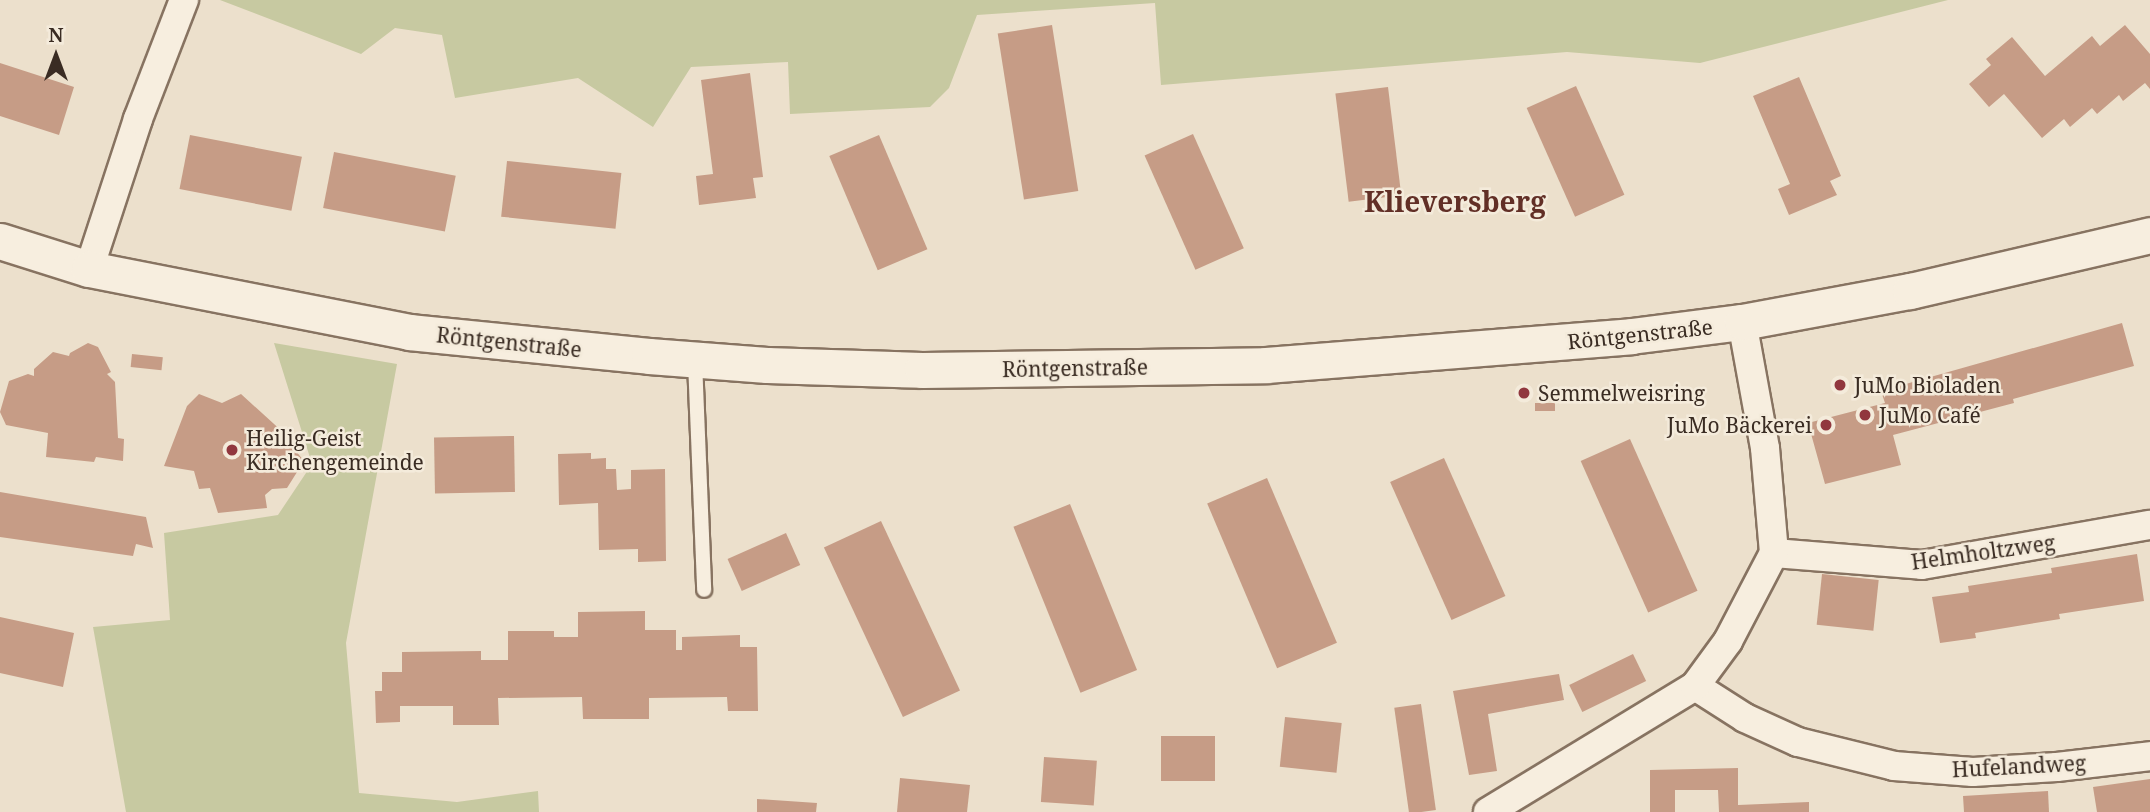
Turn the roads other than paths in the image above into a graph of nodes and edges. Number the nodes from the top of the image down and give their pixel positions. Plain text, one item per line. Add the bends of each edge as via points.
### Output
1 (184, 0) edge
2 (2150, 235) edge
3 (0, 241) edge
4 (89, 269) junction
5 (1742, 322) junction
6 (695, 359) junction
7 (2150, 525) edge
8 (1774, 553) junction
9 (704, 590) dead end
10 (1695, 686) junction
11 (2150, 756) edge
12 (1488, 812) edge

1 - 4 street via 138,119
2 - 5 street, Röntgenstraße via 1910,291
3 - 4 street, Röntgenstraße
4 - 6 street, Röntgenstraße via 409,331
5 - 6 street, Röntgenstraße via 1518,347 1266,365 922,370
5 - 8 street via 1765,448
6 - 9 lane
7 - 8 street, Helmholtzweg via 1922,565
8 - 10 street via 1728,641
10 - 11 street, Hufelandweg via 1745,718 1798,742 1894,766 1973,772
10 - 12 street

